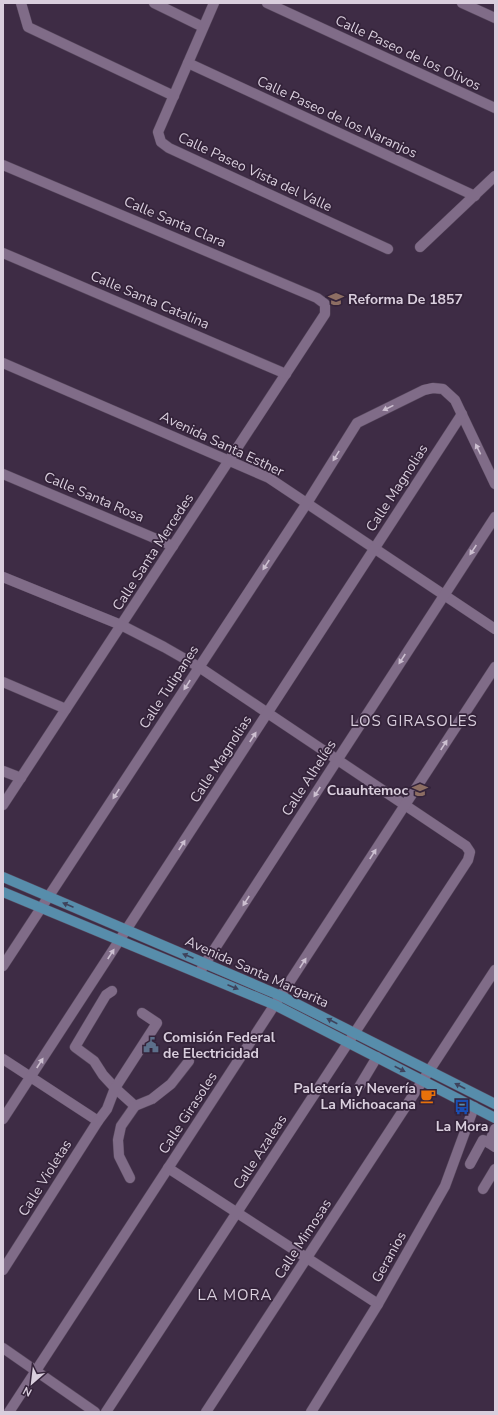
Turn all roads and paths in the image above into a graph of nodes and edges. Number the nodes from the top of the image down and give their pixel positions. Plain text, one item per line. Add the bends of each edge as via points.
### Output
1 (21, 3) edge
2 (154, 3) edge
3 (214, 3) edge
4 (266, 3) edge
5 (462, 3) edge
6 (495, 18) edge
7 (203, 27) junction
8 (188, 63) junction
9 (174, 96) junction
10 (495, 108) edge
11 (3, 165) edge
12 (495, 176) edge
13 (475, 196) junction
14 (420, 247) dead end
15 (388, 249) dead end
16 (3, 253) edge
17 (325, 314) joint
18 (3, 363) edge
19 (286, 374) junction
20 (462, 414) junction
21 (230, 460) junction
22 (3, 474) edge
23 (495, 484) edge
24 (307, 503) junction
25 (495, 517) edge
26 (173, 546) junction
27 (375, 548) junction
28 (3, 577) edge
29 (444, 594) junction
30 (121, 625) junction
31 (495, 629) edge
32 (199, 667) junction
33 (495, 667) edge
34 (3, 682) edge
35 (66, 709) junction
36 (268, 713) junction
37 (338, 760) junction
38 (3, 770) edge
39 (20, 778) junction
40 (3, 804) edge
41 (406, 804) junction
42 (3, 877) edge
43 (3, 892) edge
44 (48, 897) junction
45 (42, 907) junction
46 (127, 930) junction
47 (120, 940) junction
48 (206, 963) junction
49 (3, 966) edge
50 (495, 970) edge
51 (199, 973) junction
52 (112, 991) dead end
53 (281, 996) junction
54 (275, 1005) junction
55 (142, 1012) dead end
56 (355, 1033) junction
57 (349, 1043) junction
58 (377, 1057) junction
59 (3, 1059) edge
60 (189, 1061) dead end
61 (429, 1071) junction
62 (31, 1077) junction
63 (422, 1081) junction
64 (359, 1087) dead end
65 (115, 1088) junction
66 (495, 1104) edge
67 (135, 1106) junction
68 (474, 1108) junction
69 (495, 1118) edge
70 (3, 1119) edge
71 (98, 1121) junction
72 (495, 1129) edge
73 (492, 1145) edge
74 (470, 1164) dead end
75 (168, 1168) junction
76 (495, 1169) edge
77 (130, 1178) dead end
78 (483, 1189) dead end
79 (237, 1213) junction
80 (307, 1258) junction
81 (3, 1270) edge
82 (378, 1304) junction
83 (3, 1348) edge
84 (36, 1371) junction
85 (9, 1412) edge
86 (95, 1412) edge
87 (106, 1412) edge
88 (206, 1412) edge
89 (311, 1412) edge

1 - 9 street via 28,26
2 - 7 street
3 - 7 street, Calle Paseo Vista del Valle
4 - 10 street, Calle Paseo de los Olivos
5 - 6 street
7 - 8 street, Calle Paseo Vista del Valle
8 - 9 street, Calle Paseo Vista del Valle
8 - 13 street, Calle Paseo de los Naranjos
9 - 15 street, Calle Paseo Vista del Valle via 158,132 161,142 169,148
11 - 17 street, Calle Santa Clara via 317,298 326,304
12 - 13 street
13 - 14 street
16 - 19 street, Calle Santa Catalina
17 - 19 street, Calle Santa Mercedes
18 - 21 street, Avenida Santa Esther
19 - 21 street, Calle Santa Mercedes
23 -> 20 street
20 -> 24 street, Calle Tulipanes via 451,396 443,389 433,388 357,423
20 - 27 street, Calle Magnolias
21 - 24 street, Avenida Santa Esther via 269,478
21 - 26 street, Calle Santa Mercedes
22 - 26 street, Calle Santa Rosa
24 - 27 street, Avenida Santa Esther
24 -> 32 street, Calle Tulipanes
25 -> 29 street, Calle Alhelíes
26 - 30 street, Calle Santa Mercedes
27 - 29 street, Avenida Santa Esther
27 - 36 street, Calle Magnolias
28 - 30 street
29 - 31 street, Avenida Santa Esther
29 -> 37 street, Calle Alhelíes
30 - 32 street
30 - 35 street, Calle Santa Mercedes
32 - 36 street
32 -> 44 street, Calle Tulipanes
41 -> 33 street, Calle Girasoles
34 - 35 street
35 - 39 street, Calle Santa Mercedes
36 - 37 street
46 -> 36 street, Calle Magnolias
37 - 41 street
37 -> 48 street, Calle Alhelíes
38 - 39 street
39 - 40 street, Calle Santa Mercedes
53 -> 41 street, Calle Girasoles
41 - 56 street, Calle Azaleas via 466,846 470,852 468,860
42 - 44 main road, Avenida Santa Margarita
43 - 45 main road, Avenida Santa Margarita
44 - 45 street, Calle Tulipanes
46 -> 44 main road, Avenida Santa Margarita
45 - 47 main road, Avenida Santa Margarita
45 - 49 street, Calle Tulipanes
46 - 47 street, Calle Magnolias
48 -> 46 main road, Avenida Santa Margarita
47 - 51 main road, Avenida Santa Margarita
62 -> 47 street, Calle Magnolias
48 - 51 street, Calle Alhelíes
48 - 53 main road, Avenida Santa Margarita
50 - 61 street, Calle Mimosas
51 -> 54 main road, Avenida Santa Margarita
52 - 65 street via 106,995 75,1047 94,1061
53 - 54 street, Calle Girasoles
56 -> 53 main road, Avenida Santa Margarita
54 - 57 main road, Avenida Santa Margarita
54 - 75 street, Calle Girasoles
55 - 65 street, Calle Violetas via 157,1023
56 - 57 street, Calle Azaleas
56 - 61 main road, Avenida Santa Margarita
57 - 58 main road, Avenida Santa Margarita
57 - 79 street, Calle Azaleas
58 -> 63 main road, Avenida Santa Margarita
58 - 64 street
59 - 62 street
60 - 67 street via 171,1084 152,1099
61 - 63 street, Calle Mimosas
66 -> 61 main road, Avenida Santa Margarita
62 - 70 street, Calle Magnolias
62 - 71 street
63 - 68 main road, Avenida Santa Margarita
63 - 80 street, Calle Mimosas
65 - 67 street
65 - 71 street, Calle Violetas via 107,1109
67 - 77 street via 121,1126 118,1140 119,1156
68 - 69 main road, Avenida Santa Margarita
68 - 82 street, Geranios via 444,1186
71 - 81 street, Calle Violetas
72 - 73 street
73 - 74 street via 483,1140
75 - 79 street
75 - 84 street, Calle Girasoles
76 - 78 street
79 - 80 street
79 - 87 street, Calle Azaleas
80 - 82 street
80 - 88 street, Calle Mimosas
82 - 89 street, Geranios
83 - 84 street
84 - 85 street, Calle Girasoles
84 - 86 street

